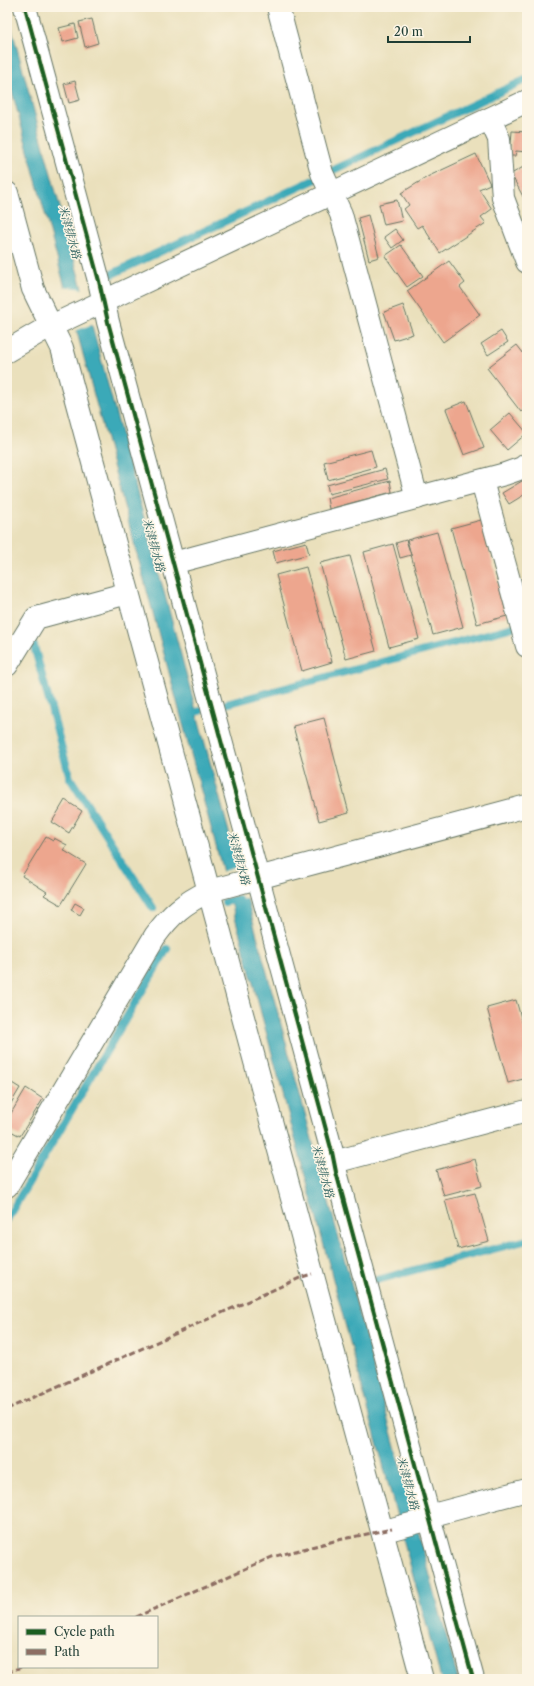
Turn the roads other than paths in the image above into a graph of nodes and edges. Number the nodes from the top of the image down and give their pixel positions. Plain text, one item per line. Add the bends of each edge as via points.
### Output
1 (25, 7) edge
2 (278, 7) edge
3 (527, 101) edge
4 (490, 119) junction
5 (7, 193) edge
6 (332, 194) junction
7 (527, 262) edge
8 (102, 302) junction
9 (55, 324) junction
10 (7, 351) edge
11 (527, 464) edge
12 (482, 481) junction
13 (417, 498) junction
14 (173, 563) junction
15 (128, 592) junction
16 (527, 646) edge
17 (7, 666) edge
18 (527, 806) edge
19 (254, 879) junction
20 (214, 890) junction
21 (527, 1111) edge
22 (334, 1162) junction
23 (7, 1186) edge
24 (527, 1490) edge
25 (427, 1519) junction
26 (392, 1530) dead end
27 (422, 1679) edge
28 (473, 1679) edge

1 - 8 street
2 - 6 street via 322,173
3 - 4 street
4 - 6 street
4 - 7 street via 499,139 503,198
5 - 9 street via 32,290
6 - 8 street
6 - 13 street via 341,214
8 - 9 street
8 - 14 street
9 - 10 street
9 - 15 street
11 - 12 street
12 - 13 street
12 - 16 street
13 - 14 street
14 - 19 street
15 - 17 street via 36,618
15 - 20 street
18 - 19 street
19 - 20 street
19 - 22 street
20 - 23 street via 178,909 155,936
20 - 27 street
21 - 22 street
22 - 25 street
24 - 25 street
25 - 26 street
25 - 28 street

